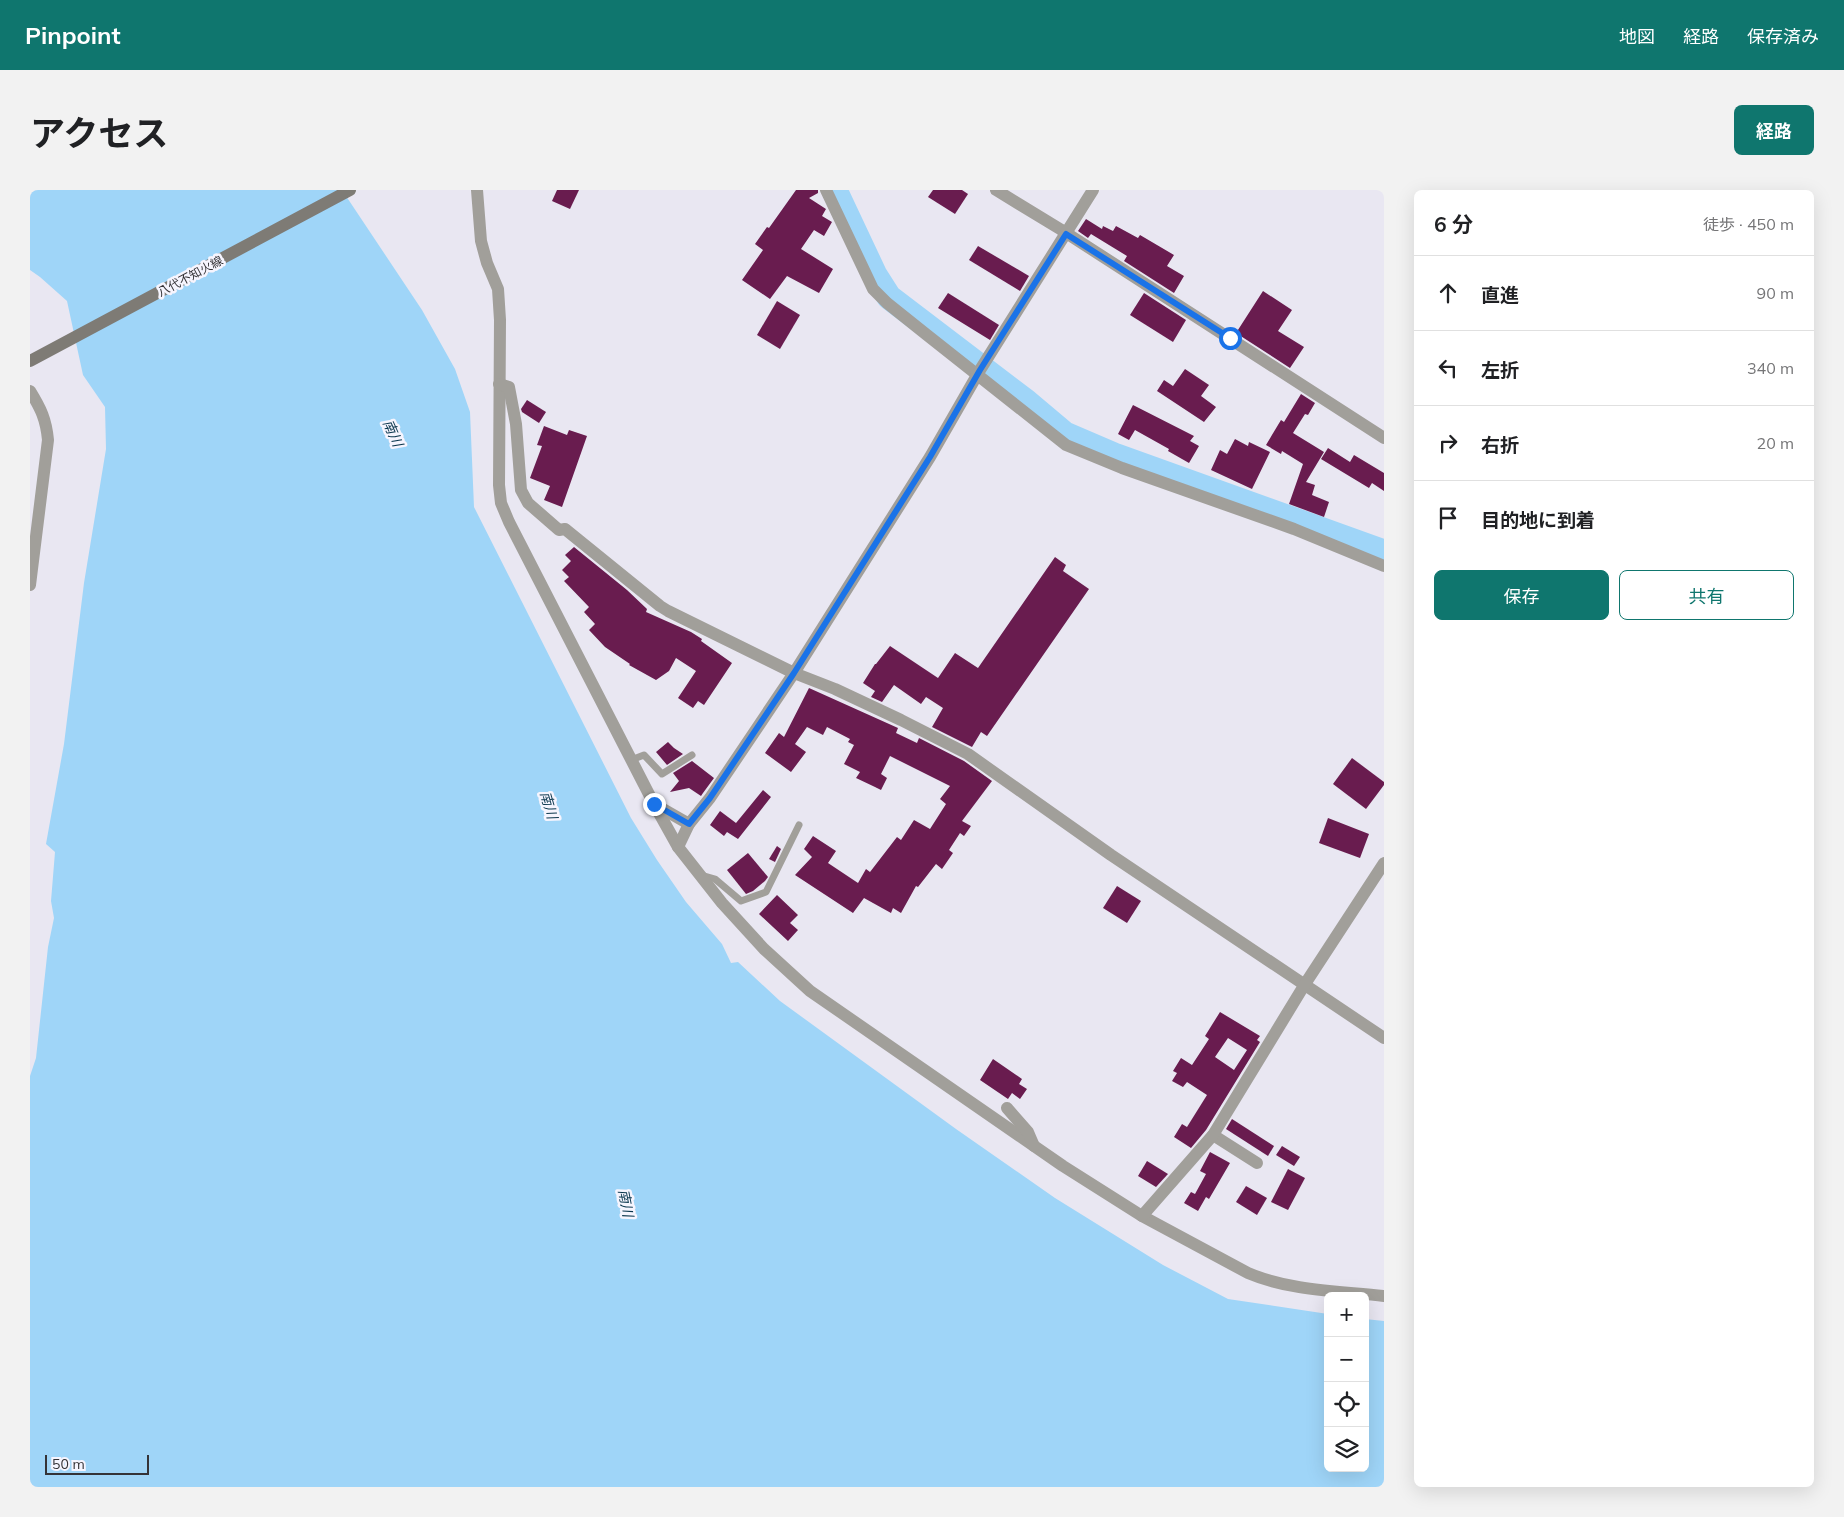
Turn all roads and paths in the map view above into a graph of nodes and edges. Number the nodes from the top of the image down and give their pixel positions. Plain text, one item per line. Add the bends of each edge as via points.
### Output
1 (350, 190) edge
2 (477, 190) edge
3 (826, 190) edge
4 (996, 190) edge
5 (1093, 190) edge
6 (1066, 234) junction
7 (30, 361) edge
8 (982, 369) junction
9 (499, 384) junction
10 (30, 391) edge
11 (1384, 438) edge
12 (1384, 566) edge
13 (30, 585) edge
14 (794, 673) junction
15 (692, 755) dead end
16 (631, 760) junction
17 (654, 804) junction
18 (689, 824) junction
19 (799, 825) dead end
20 (678, 847) junction
21 (1384, 863) edge
22 (699, 874) junction
23 (1305, 984) junction
24 (1384, 1038) edge
25 (1007, 1108) dead end
26 (1213, 1135) junction
27 (1034, 1146) junction
28 (1257, 1163) dead end
29 (1142, 1216) junction
30 (1384, 1296) edge

1 - 7 main road, 八代不知火線
2 - 9 street via 482,241 498,289
3 - 8 street via 873,289 914,325
4 - 6 street
5 - 6 street
6 - 8 street
6 - 11 street
8 - 12 street via 1066,445 1294,529
8 - 14 street
9 - 14 street via 509,388 516,424 521,490 540,515 558,530 565,529 660,606
9 - 16 street via 499,485 502,503
10 - 13 street via 42,412 48,440
14 - 18 street
14 - 23 street via 835,688 968,754 1111,855
15 - 16 lane via 662,774 644,755
16 - 17 street
17 - 18 street
17 - 20 street
18 - 20 street
19 - 22 lane via 766,892 741,901 715,879
20 - 22 street
21 - 23 street
22 - 27 street via 764,949 810,991
23 - 24 street
23 - 26 street
25 - 27 street via 1028,1132
26 - 28 street
26 - 29 street
27 - 29 street
29 - 30 street via 1265,1280

